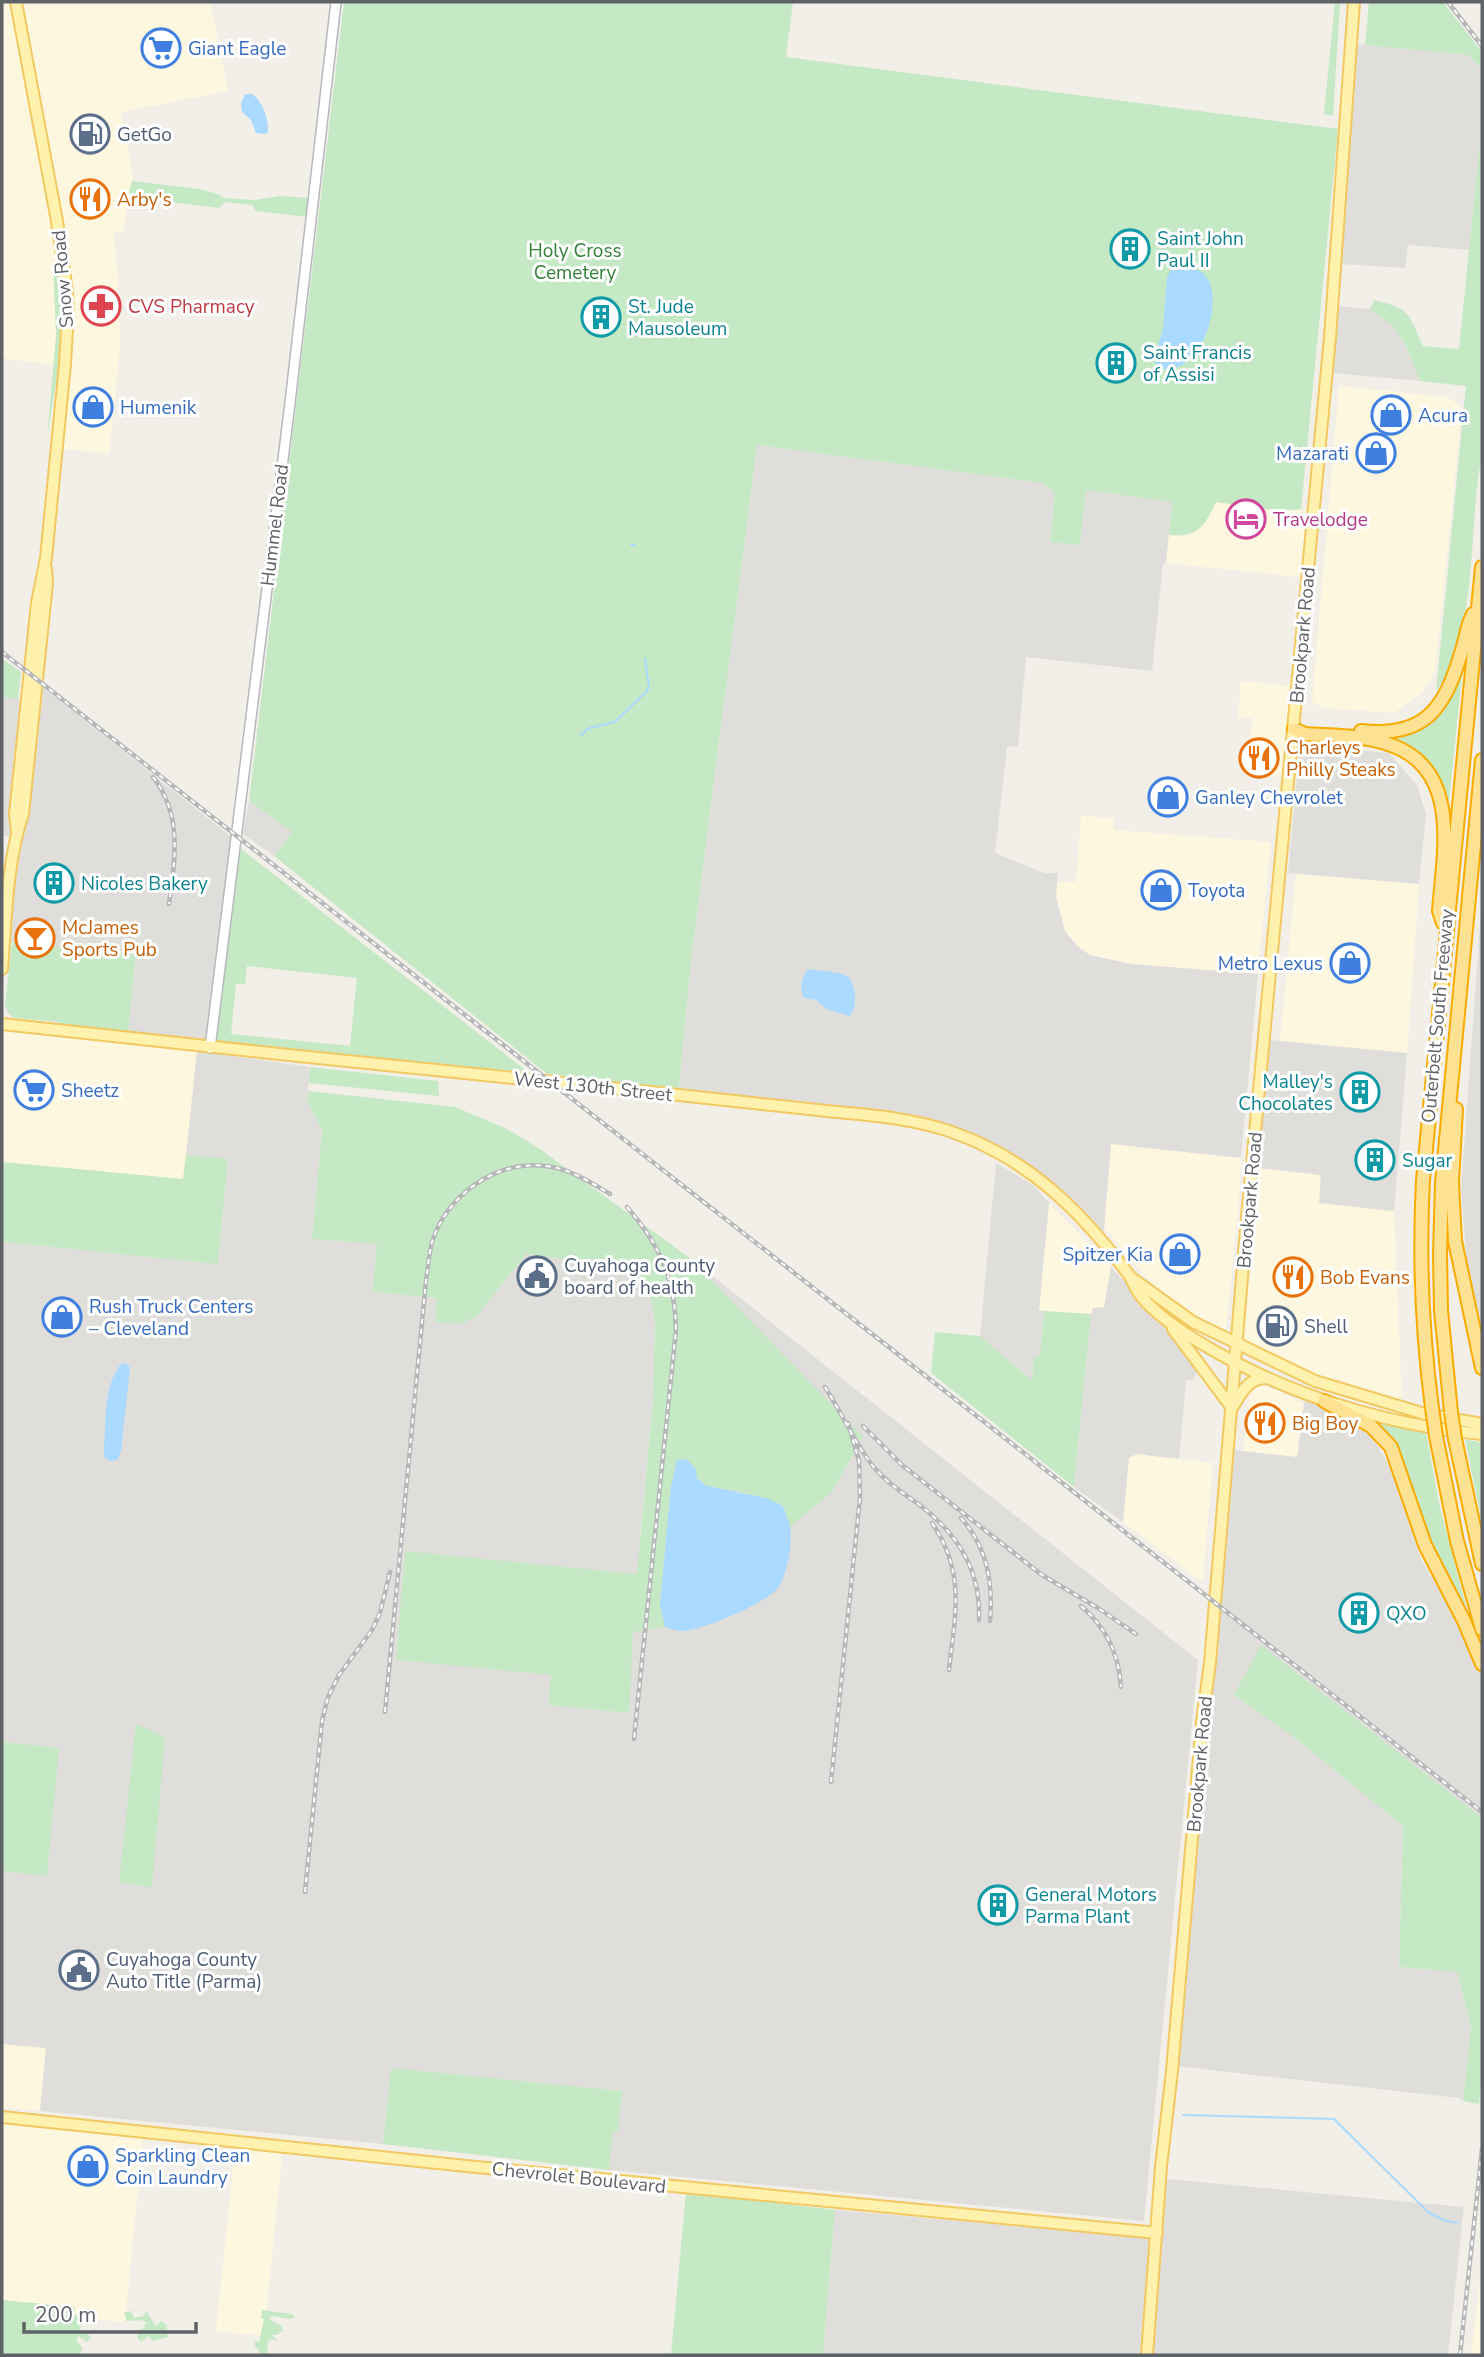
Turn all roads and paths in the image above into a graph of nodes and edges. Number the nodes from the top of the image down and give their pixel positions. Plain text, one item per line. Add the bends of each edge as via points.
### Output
1 (16, 2) edge
2 (336, 2) edge
3 (1354, 2) edge
4 (1482, 567) edge
5 (1478, 609) junction
6 (1294, 729) junction
7 (1482, 761) edge
8 (1446, 926) junction
9 (2, 970) edge
10 (1456, 1022) junction
11 (2, 1024) edge
12 (210, 1048) junction
13 (1129, 1276) junction
14 (1166, 1318) junction
15 (1193, 1322) junction
16 (1184, 1332) junction
17 (1194, 1339) junction
18 (1238, 1345) junction
19 (1236, 1364) junction
20 (1482, 1368) edge
21 (1305, 1377) junction
22 (1267, 1378) junction
23 (1331, 1387) junction
24 (1297, 1391) junction
25 (1324, 1401) junction
26 (1232, 1408) junction
27 (1482, 1424) edge
28 (1482, 1434) edge
29 (1482, 1564) edge
30 (1482, 1629) edge
31 (1482, 1664) edge
32 (2, 2117) edge
33 (1157, 2233) junction
34 (1147, 2355) edge

1 - 9 main road, Snow Road via 66,284 65,365
2 - 12 street, Hummel Road
3 - 6 main road, Brookpark Road via 1330,337
4 - 5 highway, Outerbelt South Freeway
5 - 6 highway via 1469,621 1446,694 1417,724 1388,733 1306,725
5 - 8 highway, Outerbelt South Freeway
6 - 8 highway via 1390,744 1424,767 1443,805 1439,911
6 - 18 main road, Brookpark Road
7 - 10 highway, Outerbelt South Freeway
8 - 30 highway, Outerbelt South Freeway, bridge via 1426,1134 1423,1330 1436,1436 1457,1541
10 - 20 highway via 1453,1222
10 - 29 highway, Outerbelt South Freeway, bridge via 1441,1182 1443,1338 1455,1439
11 - 12 main road, West 130th Street
12 - 13 main road, West 130th Street via 934,1126 1005,1156 1048,1184
13 - 14 main road, West 130th Street via 1141,1296
13 - 15 main road, West 130th Street
14 - 16 main road, West 130th Street
14 - 26 main road
15 - 16 main road
15 - 18 main road, West 130th Street
16 - 17 main road, West 130th Street
17 - 18 main road via 1219,1346
17 - 19 main road, West 130th Street
18 - 19 main road, Brookpark Road
18 - 21 main road, West 130th Street
19 - 22 main road, West 130th Street
19 - 26 main road, Brookpark Road
21 - 23 main road, West 130th Street
21 - 24 main road
22 - 24 main road, West 130th Street
22 - 26 main road via 1252,1381
23 - 25 main road
23 - 27 main road, West 130th Street
24 - 25 main road, West 130th Street
25 - 28 main road, West 130th Street via 1402,1421
25 - 31 highway via 1376,1429 1391,1447 1425,1545
26 - 33 main road, Brookpark Road
32 - 33 main road, Chevrolet Boulevard
33 - 34 main road, Brookpark Road

